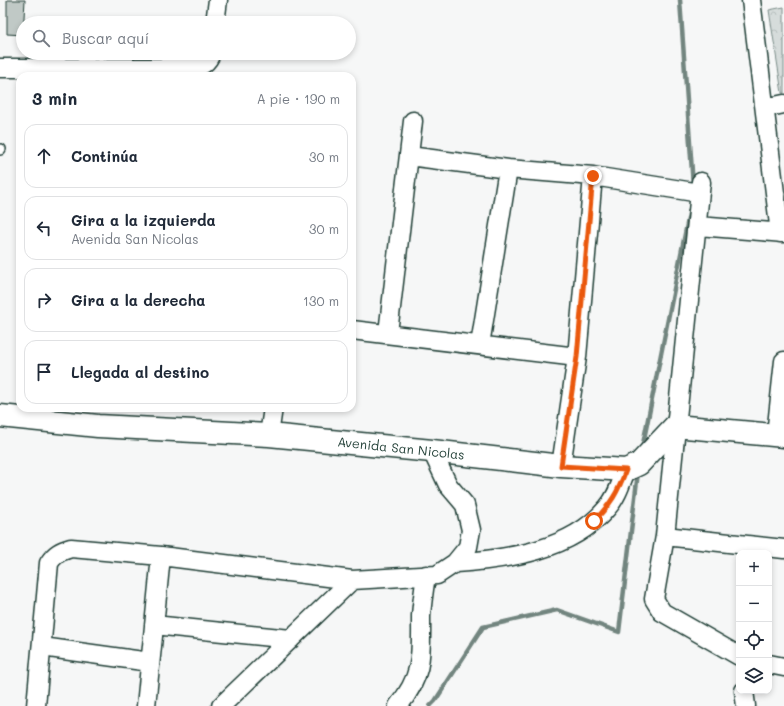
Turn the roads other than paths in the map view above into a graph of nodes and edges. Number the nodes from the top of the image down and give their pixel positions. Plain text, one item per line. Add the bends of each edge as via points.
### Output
1 (218, 0) edge
2 (751, 0) edge
3 (216, 16) edge
4 (208, 60) edge
5 (0, 68) edge
6 (784, 104) edge
7 (765, 108) junction
8 (413, 121) dead end
9 (409, 156) junction
10 (508, 169) junction
11 (593, 176) junction
12 (698, 226) junction
13 (782, 233) edge
14 (356, 330) edge
15 (388, 333) junction
16 (480, 345) junction
17 (577, 357) junction
18 (784, 361) edge
19 (272, 412) edge
20 (0, 416) edge
21 (675, 426) junction
22 (269, 435) junction
23 (780, 436) edge
24 (432, 451) junction
25 (561, 466) junction
26 (626, 470) junction
27 (665, 536) junction
28 (784, 548) edge
29 (161, 556) junction
30 (455, 562) junction
31 (426, 575) junction
32 (352, 580) junction
33 (154, 625) junction
34 (291, 639) junction
35 (42, 647) junction
36 (736, 654) edge
37 (150, 662) junction
38 (772, 665) edge
39 (784, 667) edge
40 (744, 694) edge
41 (36, 706) edge
42 (146, 706) edge
43 (221, 706) edge
44 (398, 706) edge
45 (746, 706) edge

1 - 3 street
2 - 7 street
4 - 5 street via 202,66 192,68
6 - 7 street
7 - 13 street
8 - 9 street
9 - 10 street
9 - 15 street
10 - 11 street
10 - 16 street
11 - 12 street via 701,187
11 - 17 street
12 - 13 street
12 - 21 street
14 - 15 street
15 - 16 street
16 - 17 street
17 - 25 street
18 - 23 street
19 - 22 street
20 - 22 street, Avenida San Nicolas via 98,426
21 - 23 street
21 - 26 street via 639,464
21 - 27 street
22 - 24 street, Avenida San Nicolas
24 - 25 street, Avenida San Nicolas
24 - 30 street via 448,484 465,505 469,518 471,530 468,547
25 - 26 street, Avenida San Nicolas
26 - 30 street via 618,492 608,508 594,521 564,540 548,547 498,560
27 - 28 street
27 - 36 street via 654,599 662,612
29 - 32 street
29 - 33 street
29 - 35 street via 71,548 54,555 49,563
30 - 31 street via 438,575
31 - 32 street
31 - 44 street via 421,614 421,659 408,694
32 - 34 street
33 - 34 street
33 - 37 street
34 - 43 street
35 - 37 street
35 - 41 street
37 - 42 street
38 - 39 street
40 - 45 street

